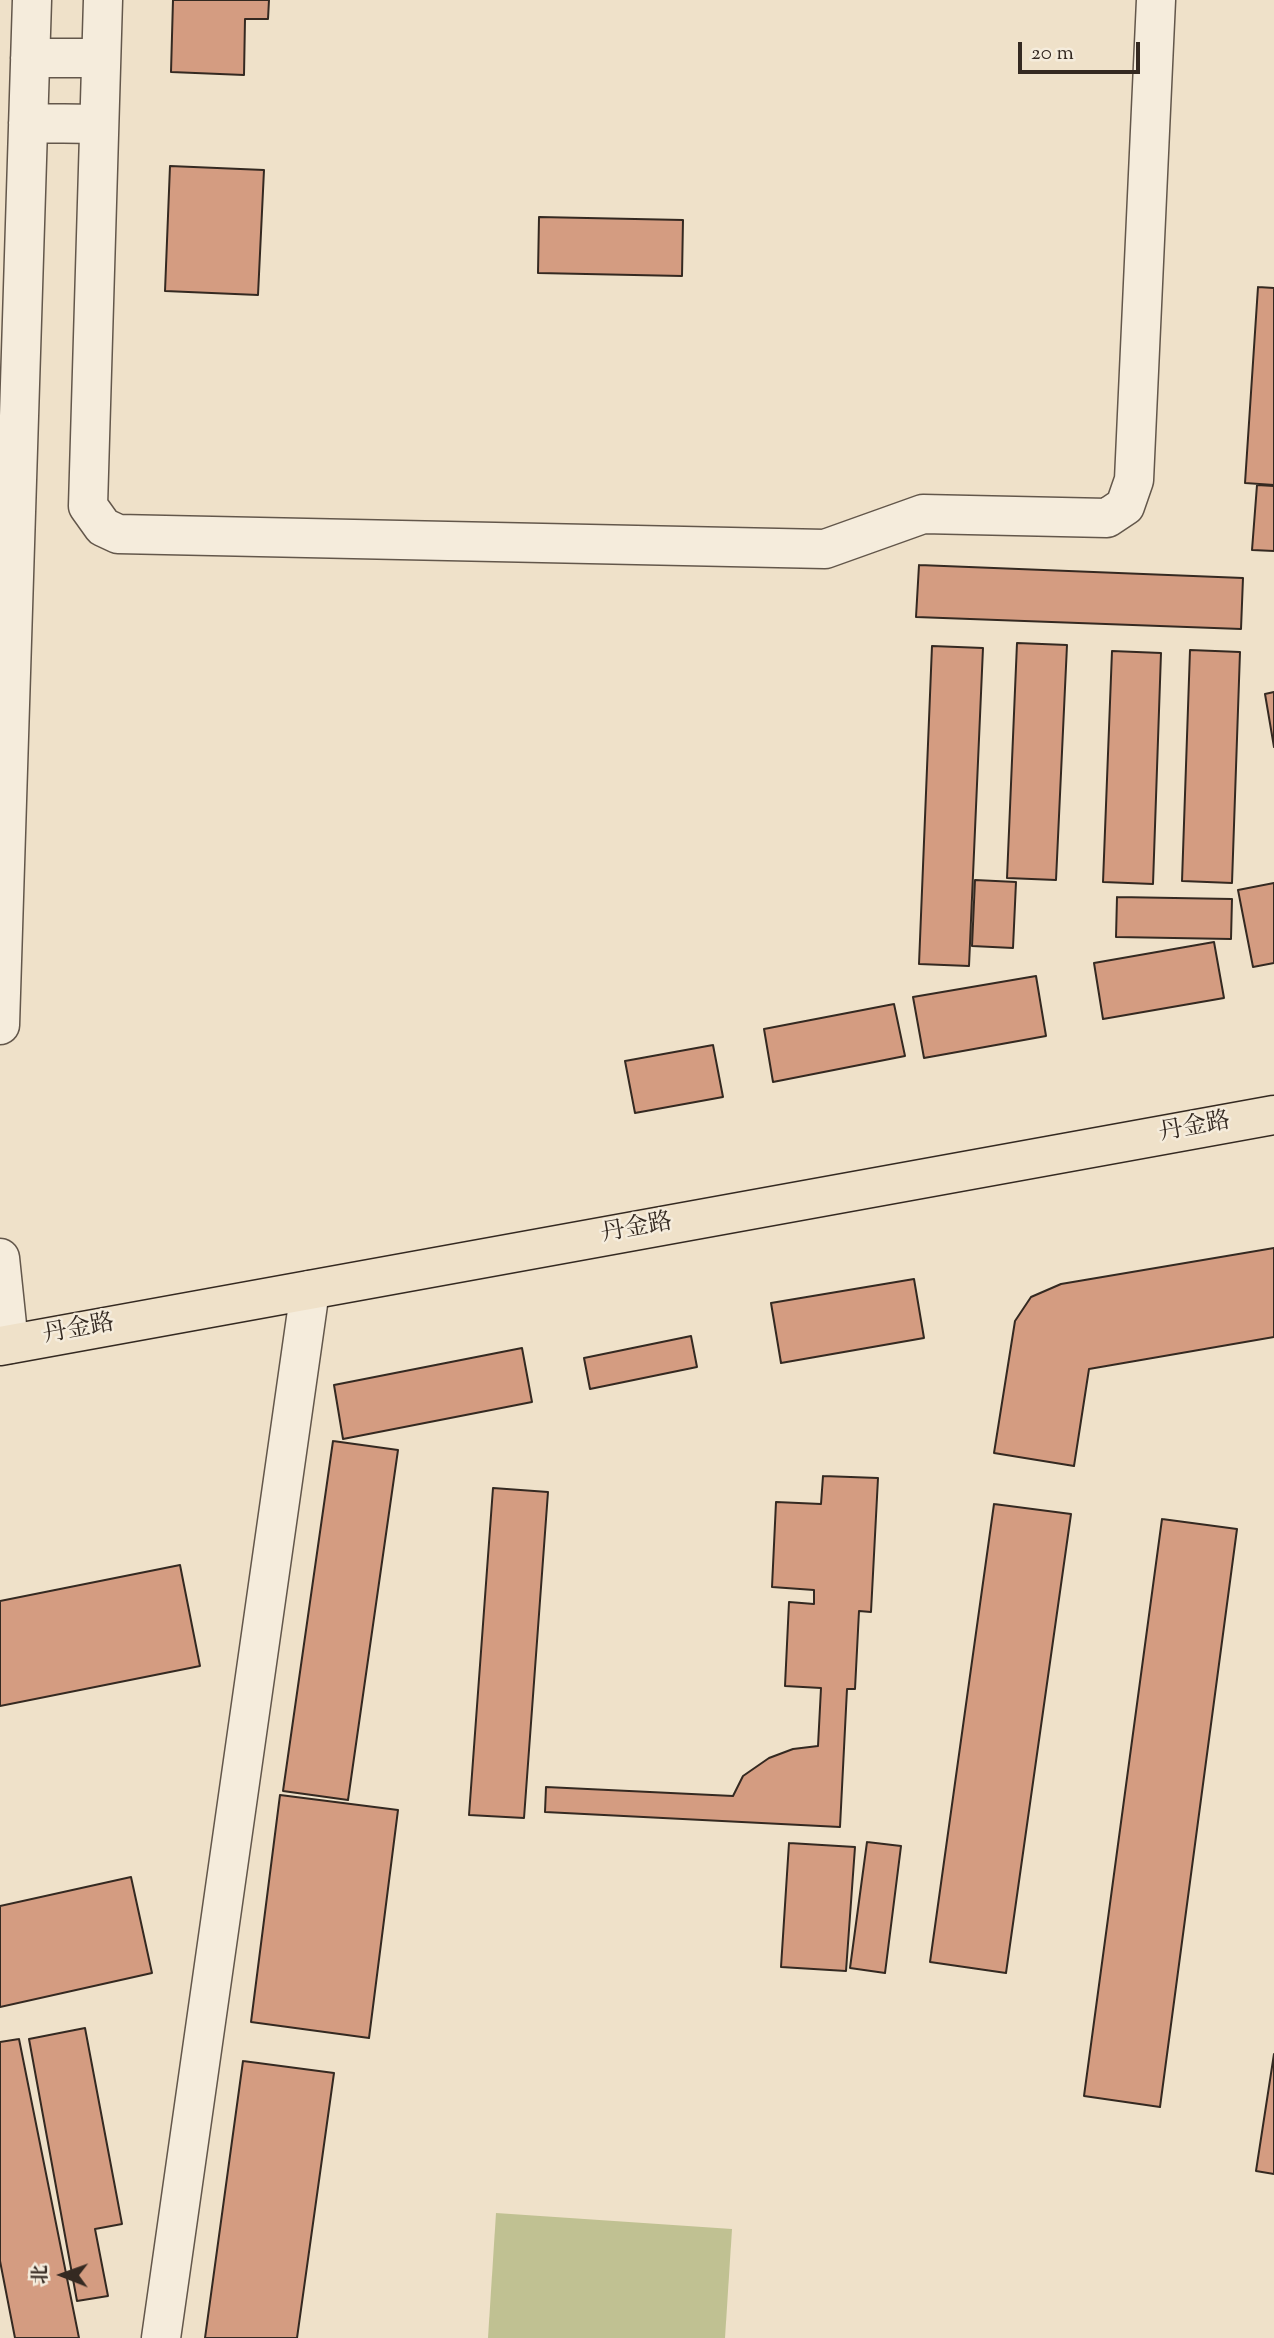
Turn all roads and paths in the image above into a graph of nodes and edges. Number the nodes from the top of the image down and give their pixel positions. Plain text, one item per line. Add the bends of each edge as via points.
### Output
1 (32, 0) edge
2 (103, 0) edge
3 (1156, 0) edge
4 (30, 58) junction
5 (101, 58) junction
6 (27, 123) junction
7 (99, 124) junction
8 (0, 1025) edge
9 (1274, 1115) edge
10 (0, 1258) edge
11 (310, 1290) junction
12 (4, 1345) edge
13 (161, 2338) edge

1 - 4 street
2 - 5 street
3 - 7 street via 1134,480 1125,506 1107,518 923,514 825,549 118,534 103,527 88,506
4 - 5 street
4 - 6 street
5 - 7 street
6 - 7 street
6 - 8 street
9 - 11 main road, 丹金路
10 - 12 street
11 - 12 main road, 丹金路
11 - 13 street

